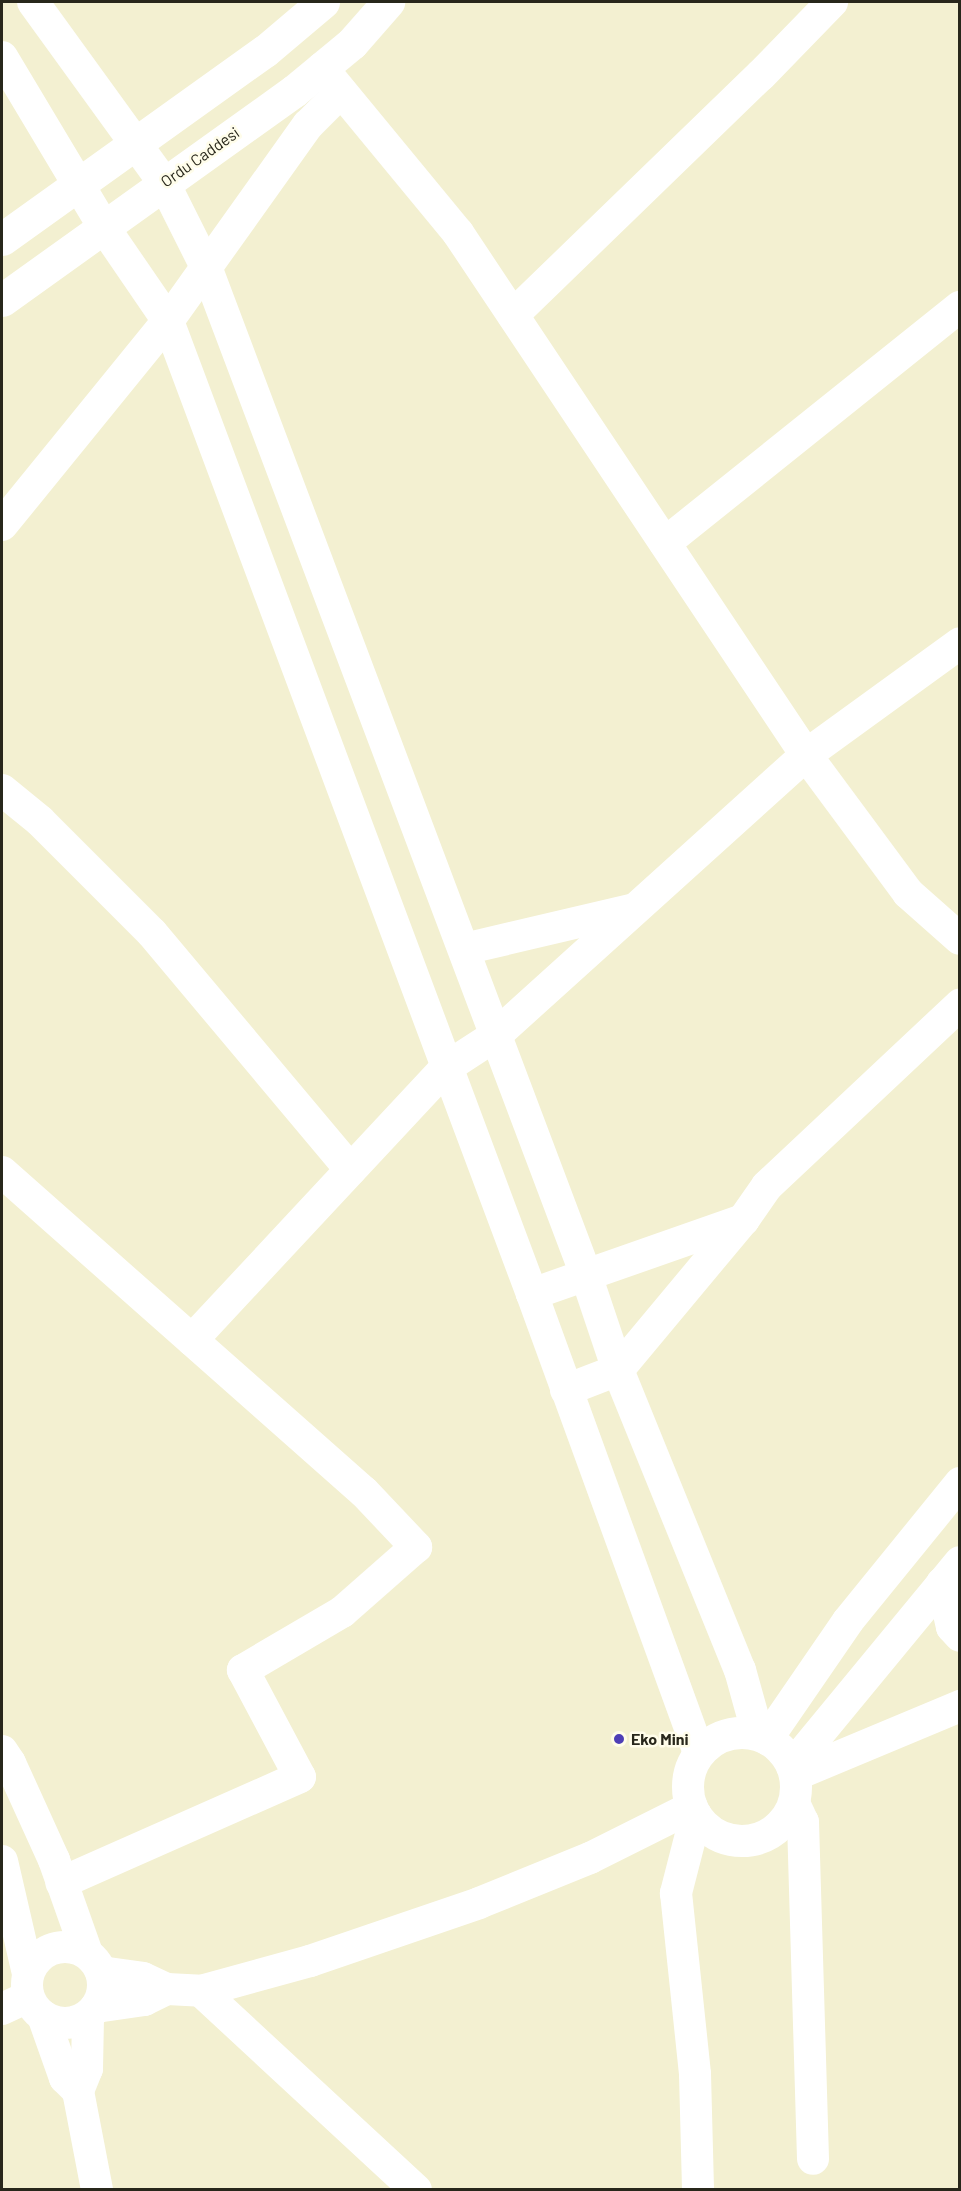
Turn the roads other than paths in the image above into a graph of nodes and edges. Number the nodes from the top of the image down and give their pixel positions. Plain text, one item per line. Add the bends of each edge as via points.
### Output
1 (33, 2) edge
2 (323, 2) edge
3 (388, 2) edge
4 (832, 2) edge
5 (2, 57) edge
6 (331, 80) junction
7 (134, 144) junction
8 (79, 183) junction
9 (164, 183) junction
10 (103, 226) junction
11 (2, 239) edge
12 (206, 267) junction
13 (2, 300) edge
14 (960, 307) edge
15 (513, 315) junction
16 (168, 321) junction
17 (2, 525) edge
18 (664, 543) junction
19 (960, 643) edge
20 (806, 755) junction
21 (2, 790) edge
22 (638, 908) junction
23 (960, 939) edge
24 (464, 949) junction
25 (960, 1005) edge
26 (496, 1035) junction
27 (447, 1068) junction
28 (351, 1170) junction
29 (2, 1172) edge
30 (744, 1219) junction
31 (586, 1275) junction
32 (532, 1294) junction
33 (192, 1340) junction
34 (618, 1370) junction
35 (566, 1390) junction
36 (960, 1483) edge
37 (951, 1572) edge
38 (960, 1636) edge
39 (960, 1706) edge
40 (763, 1737) junction
41 (2, 1751) edge
42 (699, 1754) junction
43 (793, 1781) junction
44 (694, 1811) junction
45 (2, 1861) edge
46 (61, 1883) junction
47 (2, 1923) edge
48 (94, 1963) junction
49 (24, 1989) edge
50 (167, 1989) junction
51 (201, 1990) junction
52 (92, 2011) junction
53 (78, 2091) junction
54 (813, 2159) dead end
55 (97, 2190) edge
56 (416, 2190) edge
57 (698, 2190) edge

1 - 7 street
2 - 7 main road via 265,51
3 - 6 main road, Ordu Caddesi via 352,43
4 - 15 street via 762,75
5 - 8 street
6 - 9 main road, Ordu Caddesi
6 - 12 street via 308,125
6 - 15 street via 458,233
7 - 8 main road
7 - 9 street
8 - 10 street
8 - 11 main road
9 - 10 main road, Ordu Caddesi
9 - 12 street
10 - 13 main road, Ordu Caddesi
10 - 16 street
12 - 16 street
12 - 24 street
14 - 18 street
15 - 18 street
16 - 17 street
16 - 27 street
18 - 20 street
19 - 20 street
20 - 22 street
20 - 23 street via 908,893
21 - 28 street via 40,821 152,933
22 - 24 street
22 - 26 street
24 - 26 street
25 - 30 street via 767,1186
26 - 27 street
26 - 31 street
27 - 28 street
27 - 32 street
28 - 33 street
29 - 33 street
30 - 31 street
30 - 34 street
31 - 32 street
31 - 34 street
32 - 35 street
33 - 46 street via 364,1492 416,1547 342,1612 243,1670 300,1777
34 - 35 street
34 - 40 street via 740,1670
35 - 42 street
36 - 40 street via 848,1621
37 - 38 street via 952,1627
37 - 43 street
39 - 43 street
40 - 42 street via 740,1733 722,1737
40 - 43 street via 782,1750
41 - 46 street
42 - 44 street via 688,1780
43 - 44 street via 779,1826 763,1836 744,1840 717,1835
43 - 54 street via 804,1822
44 - 51 street via 479,1903 310,1961
44 - 57 street via 676,1893 695,2074
45 - 49 street
46 - 48 street
47 - 49 street
48 - 49 street via 76,1948 52,1948 33,1963
48 - 50 street
48 - 52 street via 103,1984
49 - 52 street via 66,2023
49 - 53 street via 65,2078
50 - 51 street
50 - 52 street via 144,2000
51 - 56 street
52 - 53 street via 87,2069
53 - 55 street

